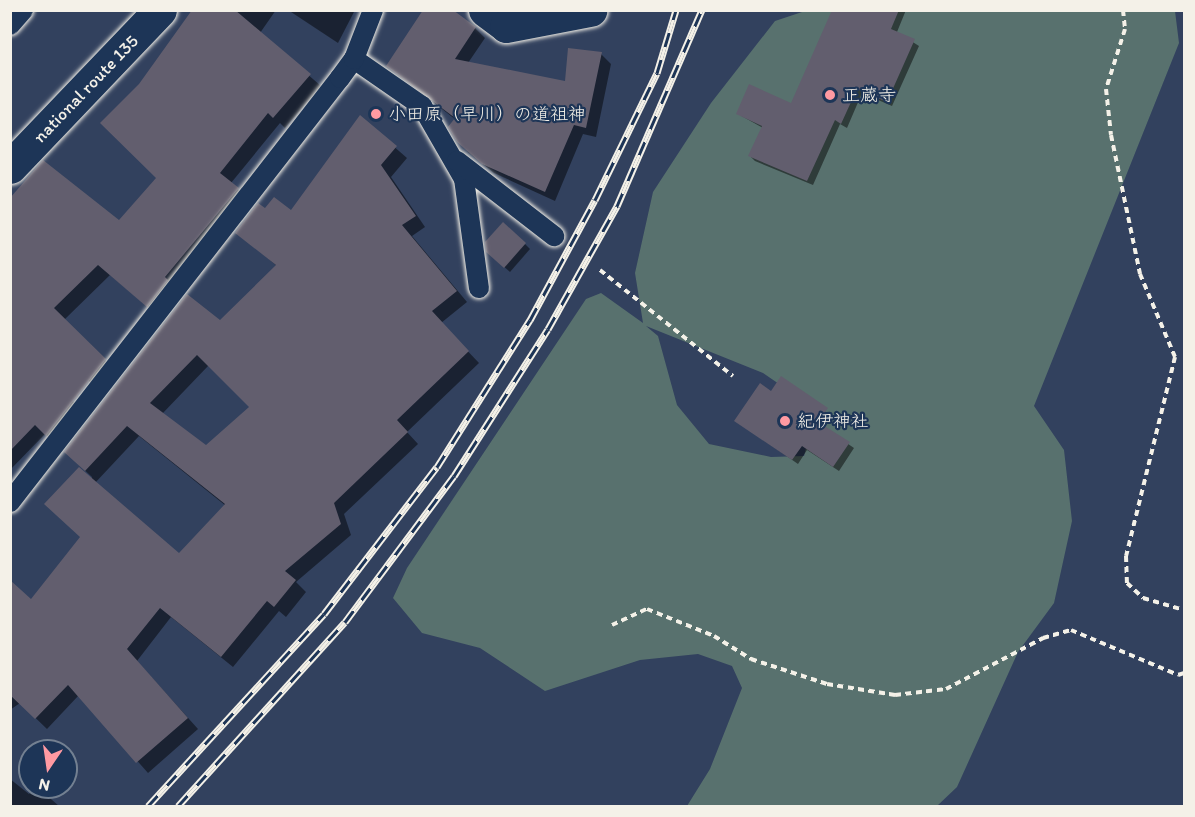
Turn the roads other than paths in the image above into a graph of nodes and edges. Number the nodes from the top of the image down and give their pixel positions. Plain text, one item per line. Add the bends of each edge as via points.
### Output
1 (23, 10) edge
2 (160, 10) edge
3 (373, 10) edge
4 (485, 10) edge
5 (590, 10) edge
6 (10, 25) edge
7 (354, 59) junction
8 (452, 158) junction
9 (10, 167) edge
10 (554, 236) dead end
11 (479, 288) dead end
12 (10, 502) edge

1 - 6 lane
2 - 9 main road, national route 135
3 - 7 lane
4 - 5 main road via 506,26
7 - 8 lane via 422,106
7 - 12 lane
8 - 10 lane
8 - 11 lane via 464,179

